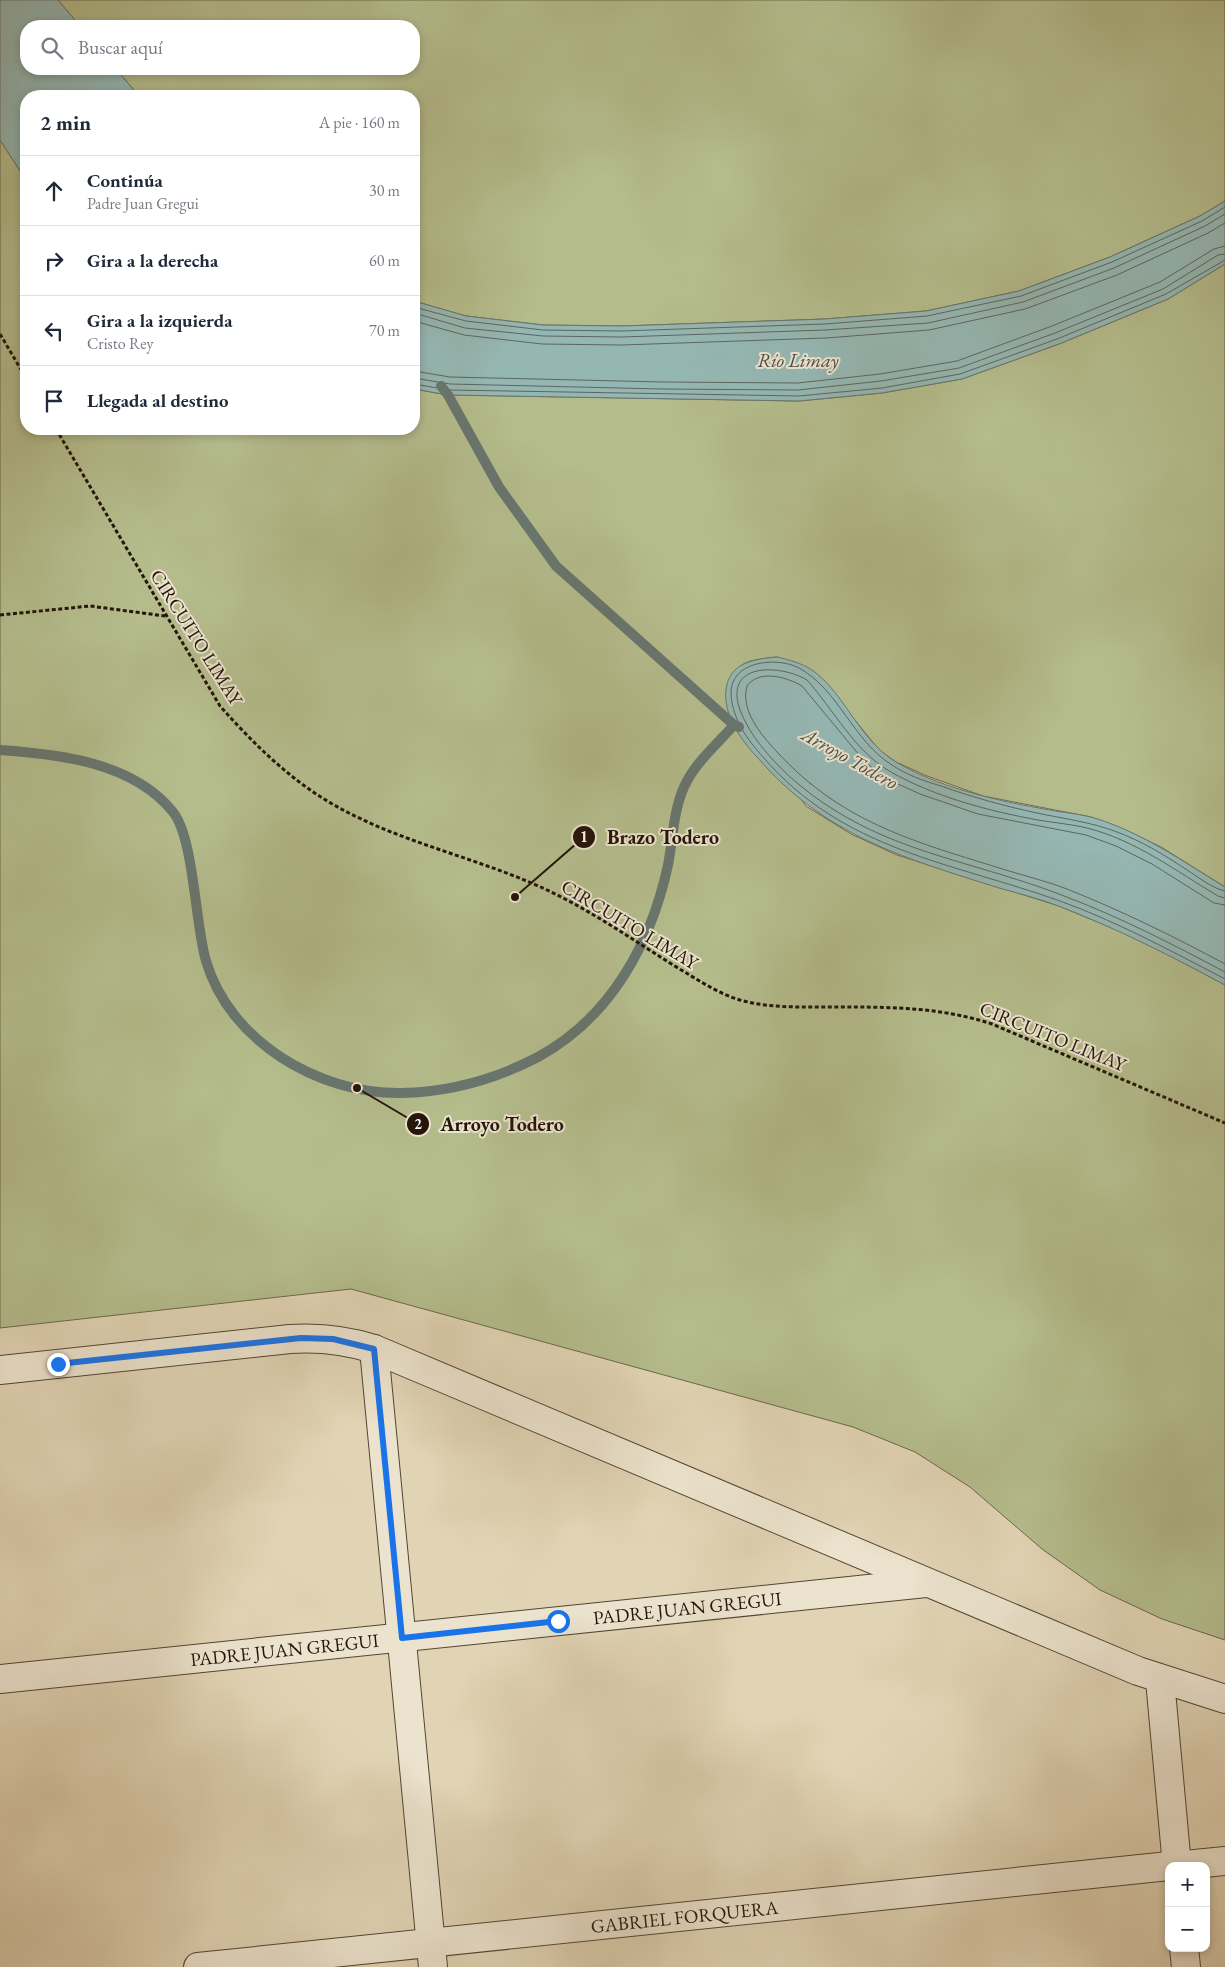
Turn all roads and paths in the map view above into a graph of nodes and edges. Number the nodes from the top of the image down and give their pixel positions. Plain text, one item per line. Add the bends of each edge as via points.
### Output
1 (0, 334) edge
2 (20, 368) edge
3 (60, 435) edge
4 (0, 615) edge
5 (166, 616) junction
6 (1225, 1123) edge
7 (374, 1349) junction
8 (0, 1370) edge
9 (928, 1583) junction
10 (402, 1638) junction
11 (0, 1679) edge
12 (1160, 1680) junction
13 (1225, 1699) edge
14 (1225, 1860) edge
15 (1176, 1862) edge
16 (1209, 1862) edge
17 (1165, 1866) edge
18 (1184, 1952) edge
19 (432, 1955) edge
20 (198, 1967) edge
21 (1186, 1967) edge

1 - 2 path
3 - 5 path, CIRCUITO LIMAY
4 - 5 path via 90,606
5 - 6 path, CIRCUITO LIMAY via 225,712 269,756 329,802 393,832 555,894 712,988 765,1006 903,1007 965,1015
7 - 8 street via 333,1339 290,1339
7 - 9 street
7 - 10 street
9 - 10 street, PADRE JUAN GREGUI
9 - 12 street
10 - 11 street, PADRE JUAN GREGUI
10 - 19 street
12 - 13 street
12 - 15 street
14 - 16 street
17 - 19 street, GABRIEL FORQUERA
18 - 21 street
19 - 20 street, GABRIEL FORQUERA

